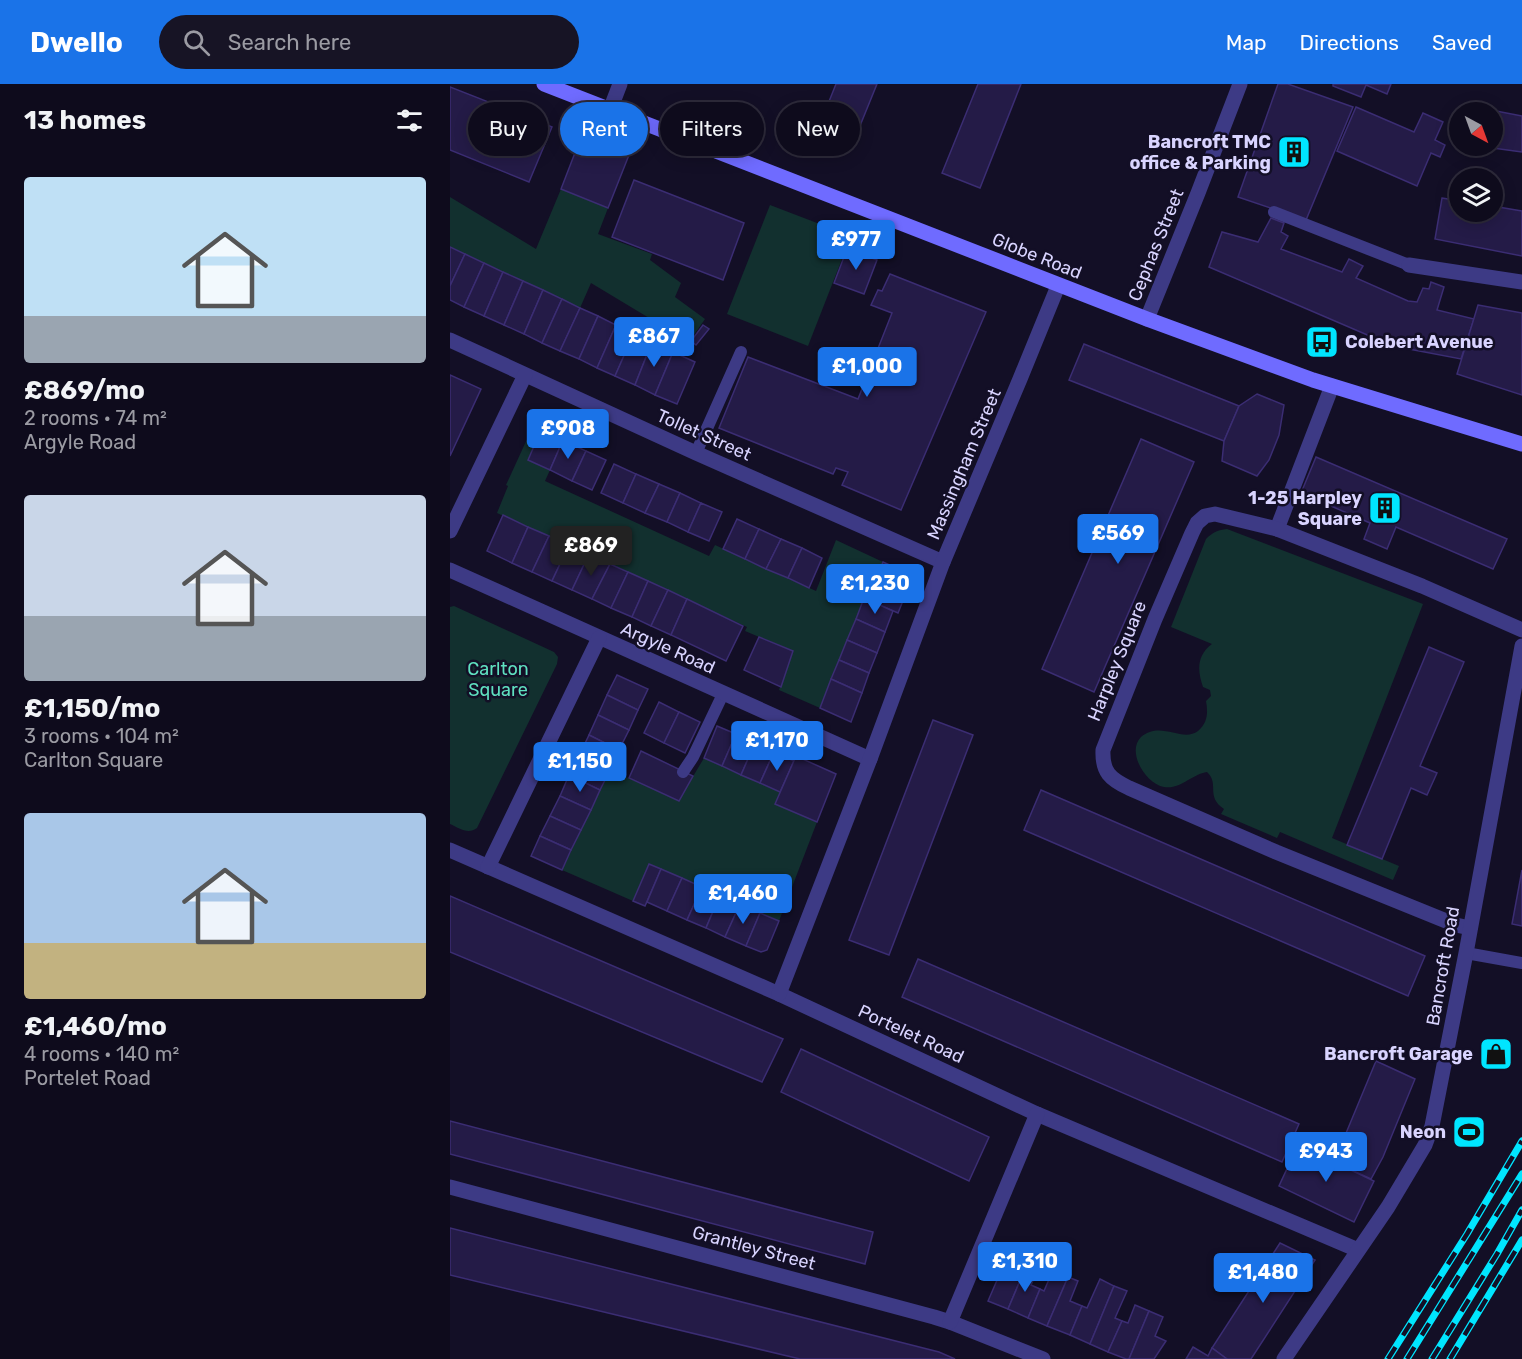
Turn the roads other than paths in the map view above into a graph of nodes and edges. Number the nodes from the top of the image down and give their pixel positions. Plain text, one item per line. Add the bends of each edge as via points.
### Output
1 (544, 84) edge
2 (620, 84) edge
3 (1240, 84) edge
4 (590, 102) edge
5 (613, 102) edge
6 (648, 125) edge
7 (1274, 212) dead end
8 (1409, 266) joint
9 (1522, 282) edge
10 (1058, 286) junction
11 (1147, 319) junction
12 (450, 340) edge
13 (741, 352) dead end
14 (525, 375) junction
15 (1332, 386) junction
16 (1522, 444) edge
17 (696, 453) junction
18 (1277, 529) junction
19 (450, 531) edge
20 (943, 562) junction
21 (450, 570) edge
22 (1522, 630) edge
23 (599, 638) junction
24 (1522, 646) edge
25 (723, 694) junction
26 (870, 759) junction
27 (683, 772) dead end
28 (450, 850) edge
29 (488, 867) junction
30 (1470, 928) junction
31 (1466, 953) junction
32 (1522, 963) edge
33 (779, 994) junction
34 (1037, 1114) junction
35 (450, 1188) edge
36 (1358, 1250) junction
37 (950, 1322) junction
38 (1043, 1359) edge
39 (1284, 1359) edge

1 - 4 main road, Globe Road
2 - 5 street
3 - 11 street, Cephas Street
6 - 10 main road, Globe Road
7 - 8 lane
8 - 9 street
10 - 11 main road, Globe Road
10 - 20 street, Massingham Street
11 - 15 main road, Globe Road
12 - 14 street, Tollet Street
13 - 17 lane
14 - 17 street, Tollet Street
14 - 19 street
15 - 16 main road, Globe Road
15 - 18 street
17 - 20 street, Tollet Street
18 - 22 street, Harpley Square
18 - 30 street, Harpley Square via 1215,514 1197,523 1102,750 1108,775 1118,783 1276,852
20 - 26 street, Massingham Street
21 - 23 street, Argyle Road
23 - 25 street, Argyle Road
23 - 29 street
24 - 30 street, Bancroft Road
25 - 26 street, Argyle Road
25 - 27 lane
26 - 33 street, Massingham Street
28 - 29 street, Portelet Road
29 - 33 street, Portelet Road
30 - 31 street, Bancroft Road
31 - 32 lane
31 - 36 street, Bancroft Road via 1432,1126 1409,1173
33 - 34 street, Portelet Road
34 - 36 street, Portelet Road
34 - 37 street
35 - 37 street, Grantley Street
36 - 39 street, Bancroft Road
37 - 38 street, Grantley Street

